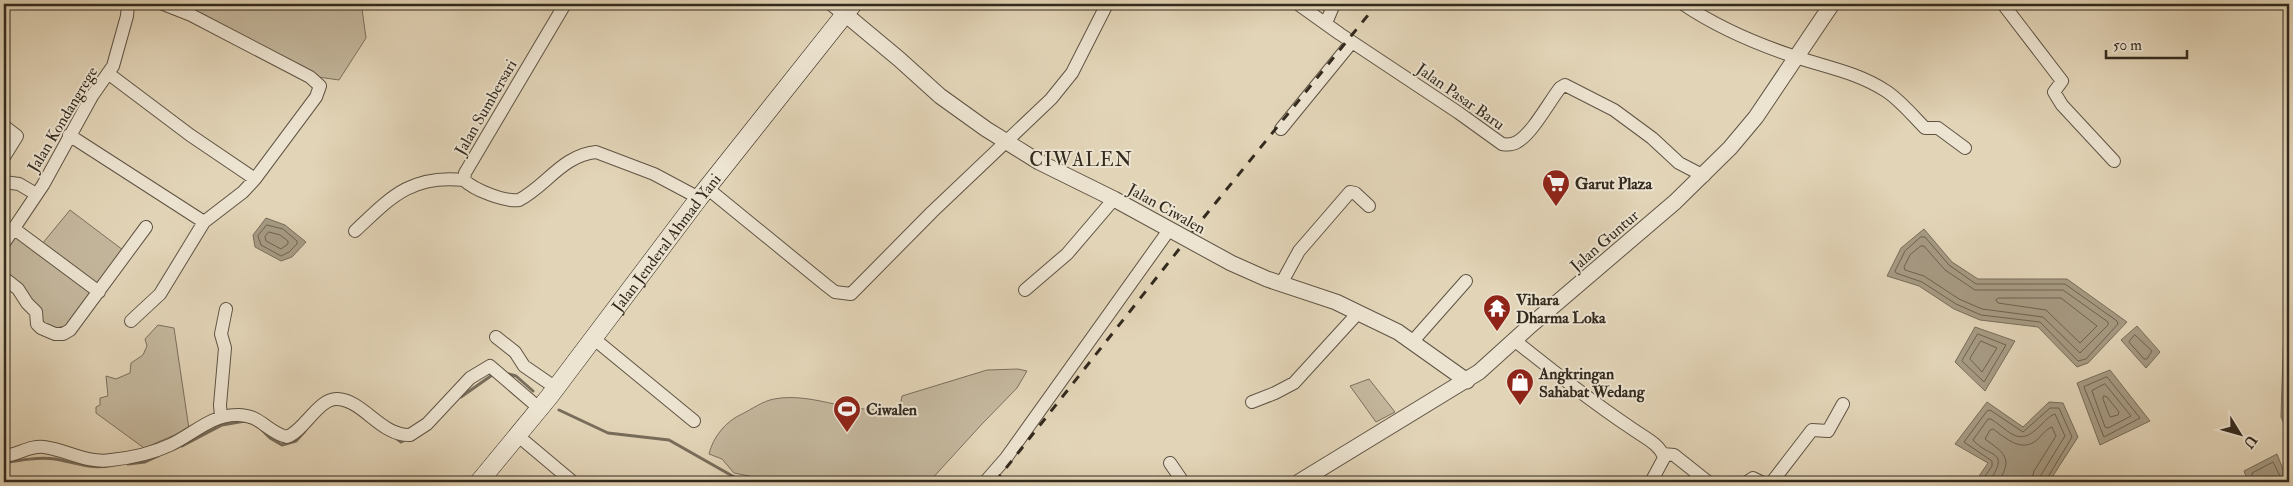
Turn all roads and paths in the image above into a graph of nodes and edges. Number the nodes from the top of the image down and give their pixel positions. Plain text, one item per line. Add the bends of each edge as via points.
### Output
1 (128, 4) edge
2 (164, 4) edge
3 (565, 4) edge
4 (1106, 4) edge
5 (1298, 4) edge
6 (1334, 4) edge
7 (1683, 4) edge
8 (1832, 4) edge
9 (2004, 4) edge
10 (844, 7) edge
11 (1326, 23) junction
12 (1356, 45) junction
13 (1795, 57) junction
14 (108, 74) junction
15 (4, 126) edge
16 (1281, 129) dead end
17 (69, 135) junction
18 (1007, 142) junction
19 (1965, 148) dead end
20 (4, 158) edge
21 (2114, 161) dead end
22 (1704, 176) junction
23 (255, 178) junction
24 (464, 180) junction
25 (4, 182) edge
26 (703, 193) junction
27 (36, 194) junction
28 (1114, 198) junction
29 (1369, 206) dead end
30 (204, 222) junction
31 (146, 227) dead end
32 (13, 228) junction
33 (1169, 230) junction
34 (355, 231) dead end
35 (4, 243) edge
36 (4, 278) edge
37 (1466, 280) dead end
38 (1281, 284) junction
39 (1025, 290) dead end
40 (99, 292) junction
41 (226, 309) dead end
42 (1358, 313) junction
43 (131, 321) dead end
44 (496, 337) dead end
45 (593, 338) junction
46 (1514, 340) junction
47 (1413, 341) junction
48 (1468, 381) junction
49 (555, 388) junction
50 (1252, 402) dead end
51 (1843, 404) dead end
52 (540, 407) junction
53 (221, 417) junction
54 (694, 421) dead end
55 (517, 435) junction
56 (1663, 454) junction
57 (4, 456) edge
58 (1170, 462) dead end
59 (480, 482) edge
60 (573, 482) edge
61 (985, 482) edge
62 (1183, 482) edge
63 (1299, 482) edge
64 (1651, 482) edge
65 (1708, 482) edge
66 (1747, 482) edge
67 (1761, 482) edge
68 (1772, 482) edge

1 - 14 street, Jalan Kondangrege via 118,54
2 - 23 street via 310,77 320,86 316,97
3 - 24 street, Jalan Sumbersari via 465,173
4 - 18 street via 1072,73 1051,99
5 - 11 street
6 - 11 street
7 - 13 street via 1720,26
8 - 13 street, Jalan Guntur
9 - 21 street via 2057,72 2062,81 2054,92 2062,105
10 - 18 street, Jalan Ciwalen via 940,96
10 - 26 main road, Jalan Jenderal Ahmad Yani
11 - 12 street
12 - 16 street
12 - 22 street, Jalan Pasar Baru via 1502,144 1518,142 1565,85 1614,110 1652,138 1679,164
13 - 19 street via 1834,67 1875,84 1887,91 1925,128 1938,128
13 - 22 street, Jalan Guntur via 1756,118
14 - 17 street, Jalan Kondangrege
14 - 23 street
15 - 20 street via 17,138
17 - 27 street, Jalan Kondangrege
17 - 30 street
18 - 26 street via 851,294 835,292
18 - 28 street, Jalan Ciwalen
22 - 46 street, Jalan Guntur
23 - 30 street via 243,192
24 - 26 street, Jalan Sumbersari via 480,190 519,200 559,168 596,152
24 - 34 street via 430,179 407,188
25 - 27 street via 19,184
26 - 45 main road, Jalan Jenderal Ahmad Yani
27 - 32 street, Jalan Kondangrege
28 - 33 street, Jalan Ciwalen
28 - 39 street via 1067,254
29 - 38 street via 1350,192 1299,251
30 - 43 street via 160,294
31 - 40 street
32 - 35 street, Jalan Kondangrege
32 - 40 street
33 - 38 street, Jalan Ciwalen via 1231,264
33 - 61 street via 1012,450
36 - 40 street via 18,289 36,312 40,328 55,334 70,330
37 - 47 street
38 - 42 street, Jalan Ciwalen via 1336,302
41 - 53 street via 222,334 225,350
42 - 47 street, Jalan Ciwalen
42 - 50 street via 1294,383
44 - 49 street via 515,352 524,366
45 - 49 main road, Jalan Jenderal Ahmad Yani
45 - 54 street
46 - 48 street, Jalan Guntur
46 - 56 street via 1587,399 1650,440
47 - 48 street, Jalan Ciwalen
48 - 63 street, Jalan Guntur
49 - 52 main road, Jalan Jenderal Ahmad Yani
51 - 68 street via 1828,431 1812,430
52 - 53 street via 490,366 470,378 427,424 410,435 389,430 340,399 330,400 299,430 287,437 280,436 254,417
52 - 55 main road, Jalan Jenderal Ahmad Yani
53 - 57 street via 171,444 111,460 98,461 43,447
55 - 59 main road, Jalan Jenderal Ahmad Yani
55 - 60 street
56 - 64 street via 1662,463
56 - 65 street via 1674,455
58 - 62 street
66 - 67 street via 1753,478

